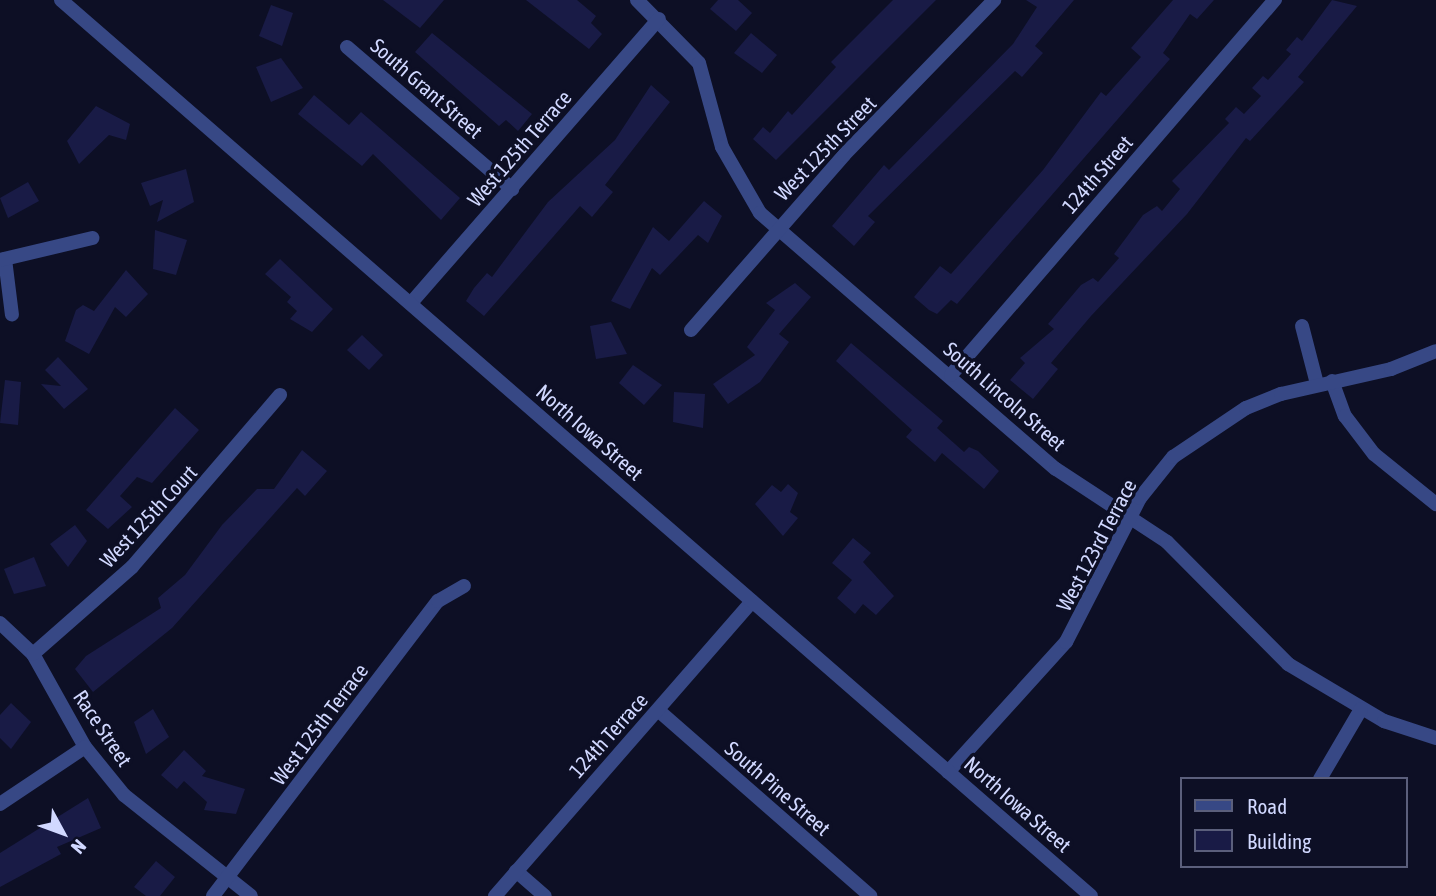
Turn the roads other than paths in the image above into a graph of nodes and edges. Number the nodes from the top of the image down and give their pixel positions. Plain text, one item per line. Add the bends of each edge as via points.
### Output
1 (61, 0) edge
2 (637, 0) edge
3 (994, 0) edge
4 (1275, 0) edge
5 (659, 19) junction
6 (347, 47) dead end
7 (512, 189) junction
8 (778, 228) junction
9 (92, 238) dead end
10 (2, 259) edge
11 (411, 303) junction
12 (12, 315) dead end
13 (1302, 326) dead end
14 (691, 330) dead end
15 (1436, 351) edge
16 (951, 375) junction
17 (1325, 383) junction
18 (280, 395) dead end
19 (1436, 504) edge
20 (1130, 515) junction
21 (464, 586) dead end
22 (752, 601) junction
23 (0, 622) edge
24 (33, 654) junction
25 (1361, 709) junction
26 (659, 711) junction
27 (1436, 738) edge
28 (85, 747) junction
29 (948, 772) junction
30 (1321, 777) edge
31 (0, 804) edge
32 (516, 871) junction
33 (227, 878) junction
34 (213, 896) edge
35 (251, 896) edge
36 (495, 896) edge
37 (545, 896) edge
38 (870, 896) edge
39 (1091, 896) edge

1 - 11 street, North Iowa Street
2 - 5 street, South Lincoln Street
3 - 8 street, West 125th Street
4 - 16 street, 124th Street
5 - 7 street, West 125th Terrace
5 - 8 street, South Lincoln Street via 699,63 732,171
6 - 7 street, South Grant Street
7 - 11 street, West 125th Terrace
8 - 14 street, West 125th Street
8 - 16 street, South Lincoln Street
9 - 10 street
10 - 12 street
11 - 22 street, North Iowa Street
13 - 17 street
15 - 17 street, West 123rd Terrace
16 - 20 street, South Lincoln Street via 1056,469
17 - 19 street via 1374,454
17 - 20 street, West 123rd Terrace via 1247,408 1211,431 1173,457
18 - 24 street, West 125th Court via 132,568
20 - 25 street, South Lincoln Street via 1185,557 1256,639
20 - 29 street, West 123rd Terrace via 1066,642
21 - 33 street, West 125th Terrace via 439,601
22 - 26 street, 124th Terrace
22 - 29 street, North Iowa Street
23 - 24 street, Race Street
24 - 28 street, Race Street
25 - 27 street, South Lincoln Street
25 - 30 street
26 - 32 street, 124th Terrace
26 - 38 street, South Pine Street
28 - 31 street
28 - 33 street, Race Street via 124,795
29 - 39 street, North Iowa Street
32 - 36 street, 124th Terrace
32 - 37 street
33 - 34 street, West 125th Terrace
33 - 35 street, Race Street

